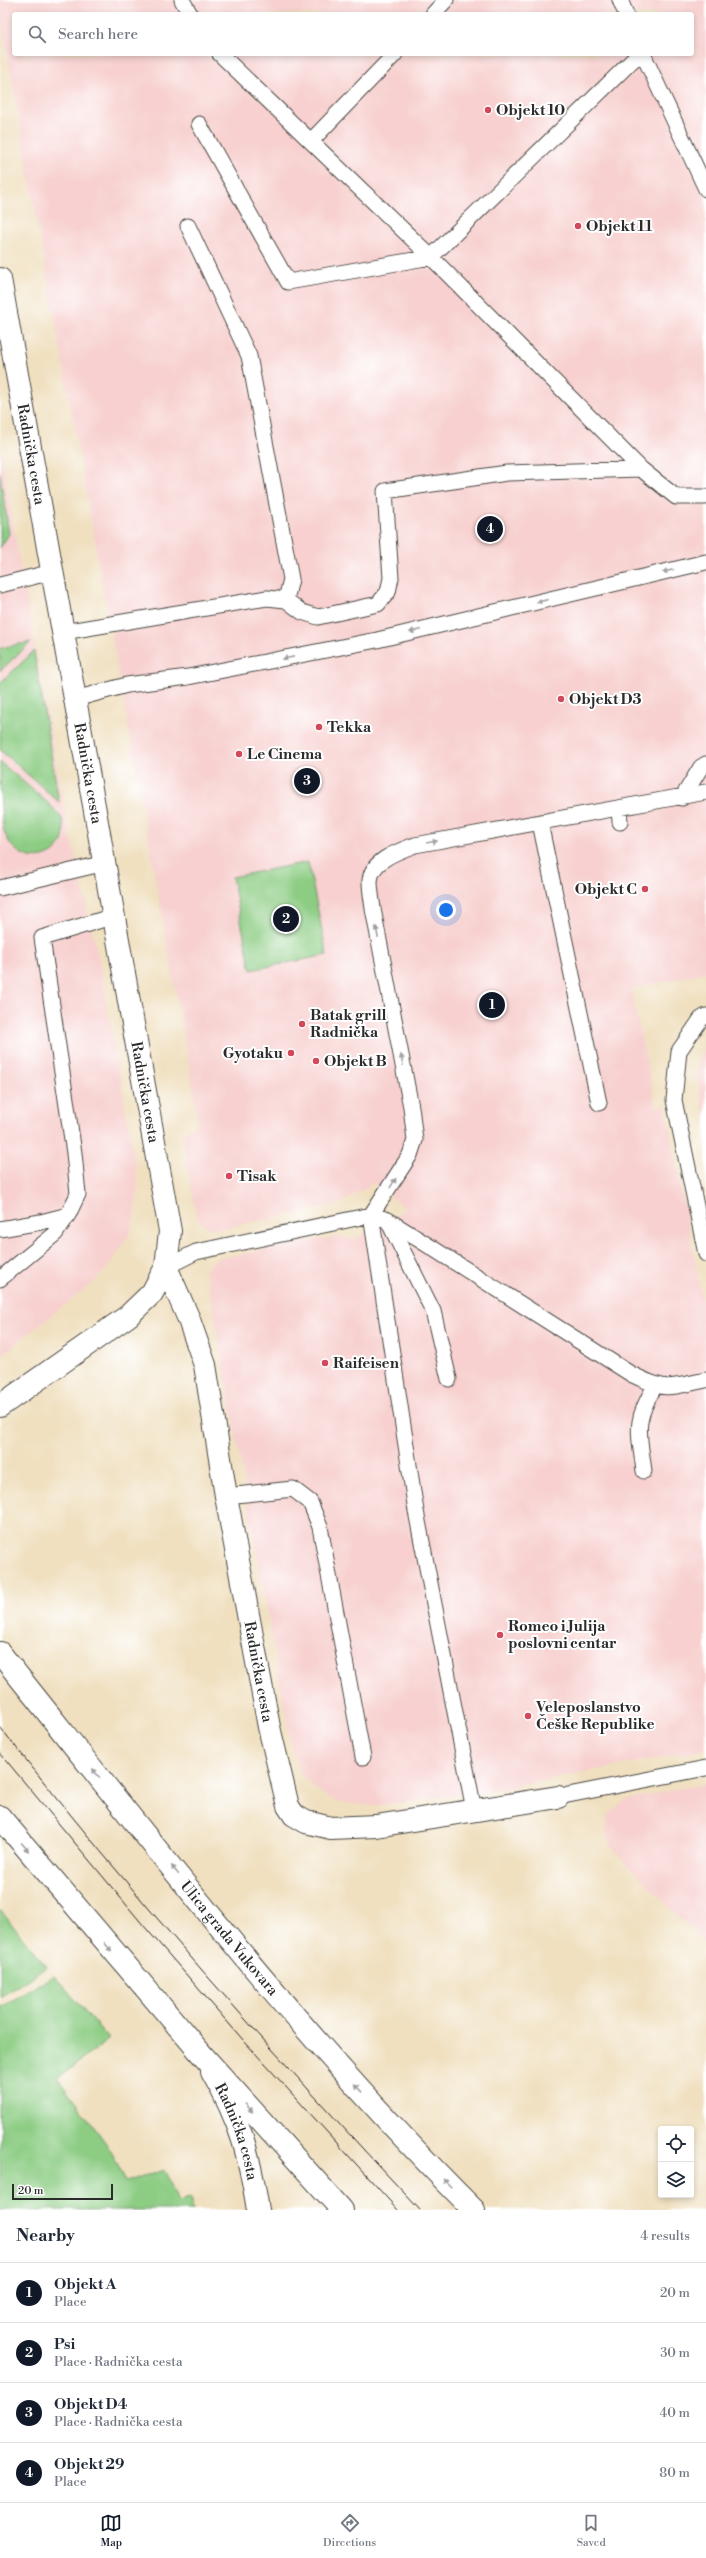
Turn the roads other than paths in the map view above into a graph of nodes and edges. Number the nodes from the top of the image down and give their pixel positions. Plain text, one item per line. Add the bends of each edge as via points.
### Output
1 (182, 0) edge
2 (446, 0) edge
3 (620, 0) edge
4 (189, 12) edge
5 (435, 12) edge
6 (625, 12) edge
7 (222, 56) edge
8 (392, 56) edge
9 (637, 56) edge
10 (644, 56) edge
11 (199, 124) dead end
12 (311, 142) junction
13 (706, 189) edge
14 (188, 226) dead end
15 (431, 257) junction
16 (0, 279) edge
17 (641, 469) junction
18 (706, 497) edge
19 (706, 562) edge
20 (52, 572) junction
21 (0, 585) edge
22 (286, 600) junction
23 (63, 632) junction
24 (75, 699) junction
25 (706, 764) edge
26 (706, 792) edge
27 (682, 798) junction
28 (540, 823) junction
29 (105, 863) junction
30 (0, 888) edge
31 (114, 916) junction
32 (706, 1016) edge
33 (599, 1103) dead end
34 (68, 1214) junction
35 (370, 1215) junction
36 (388, 1220) junction
37 (0, 1229) edge
38 (706, 1254) edge
39 (166, 1267) junction
40 (0, 1279) edge
41 (449, 1379) dead end
42 (706, 1380) edge
43 (655, 1386) junction
44 (0, 1406) edge
45 (644, 1471) dead end
46 (226, 1496) junction
47 (0, 1653) edge
48 (363, 1758) dead end
49 (706, 1768) edge
50 (558, 1797) joint
51 (474, 1810) junction
52 (0, 1817) edge
53 (204, 2057) junction
54 (258, 2210) edge
55 (342, 2210) edge
56 (474, 2210) edge

1 - 4 lane
2 - 5 lane
3 - 6 lane
7 - 12 lane
8 - 12 lane
9 - 15 lane
10 - 13 lane
11 - 15 lane via 288,282
12 - 15 lane
14 - 22 lane via 249,356 291,579
15 - 17 lane
16 - 20 street, Radnička cesta
17 - 18 lane via 676,497
17 - 22 lane via 507,473 385,491 391,578 388,592 378,604 318,617 302,612
19 -> 24 lane via 376,640 188,677 127,685
20 - 21 lane
20 - 23 street, Radnička cesta
22 - 23 lane via 267,598
23 - 24 street, Radnička cesta
24 - 29 street, Radnička cesta
25 - 27 lane via 701,767
26 - 27 lane
27 - 28 lane via 620,815
28 - 33 lane
35 -> 28 lane via 410,1155 415,1140 412,1106 373,910 370,879 377,866 387,858 415,845
29 - 30 lane
29 - 31 street, Radnička cesta
31 - 34 lane via 42,938 78,1194
31 - 39 street, Radnička cesta via 170,1231
32 - 38 lane via 701,1018 680,1051 674,1100
34 - 37 lane
34 - 40 lane via 55,1234
35 - 36 lane
35 - 39 lane via 223,1245 196,1252
35 - 51 lane via 416,1511
36 - 41 lane via 433,1311
36 - 43 lane via 631,1374
39 - 44 street, Radnička cesta via 152,1293 128,1316
39 - 46 street, Radnička cesta via 205,1365
42 - 43 lane via 668,1388
43 - 45 lane via 638,1422
46 - 48 lane via 293,1489 310,1502 320,1527
46 - 51 street, Radnička cesta via 269,1727 288,1806 294,1815 306,1822 331,1828 376,1826
56 -> 47 street, Ulica grada Vukovara via 353,2083 274,1992
49 - 50 lane
50 - 51 street, Radnička cesta
52 -> 53 street
53 - 54 street, Radnička cesta via 238,2121 246,2147
53 -> 55 street

